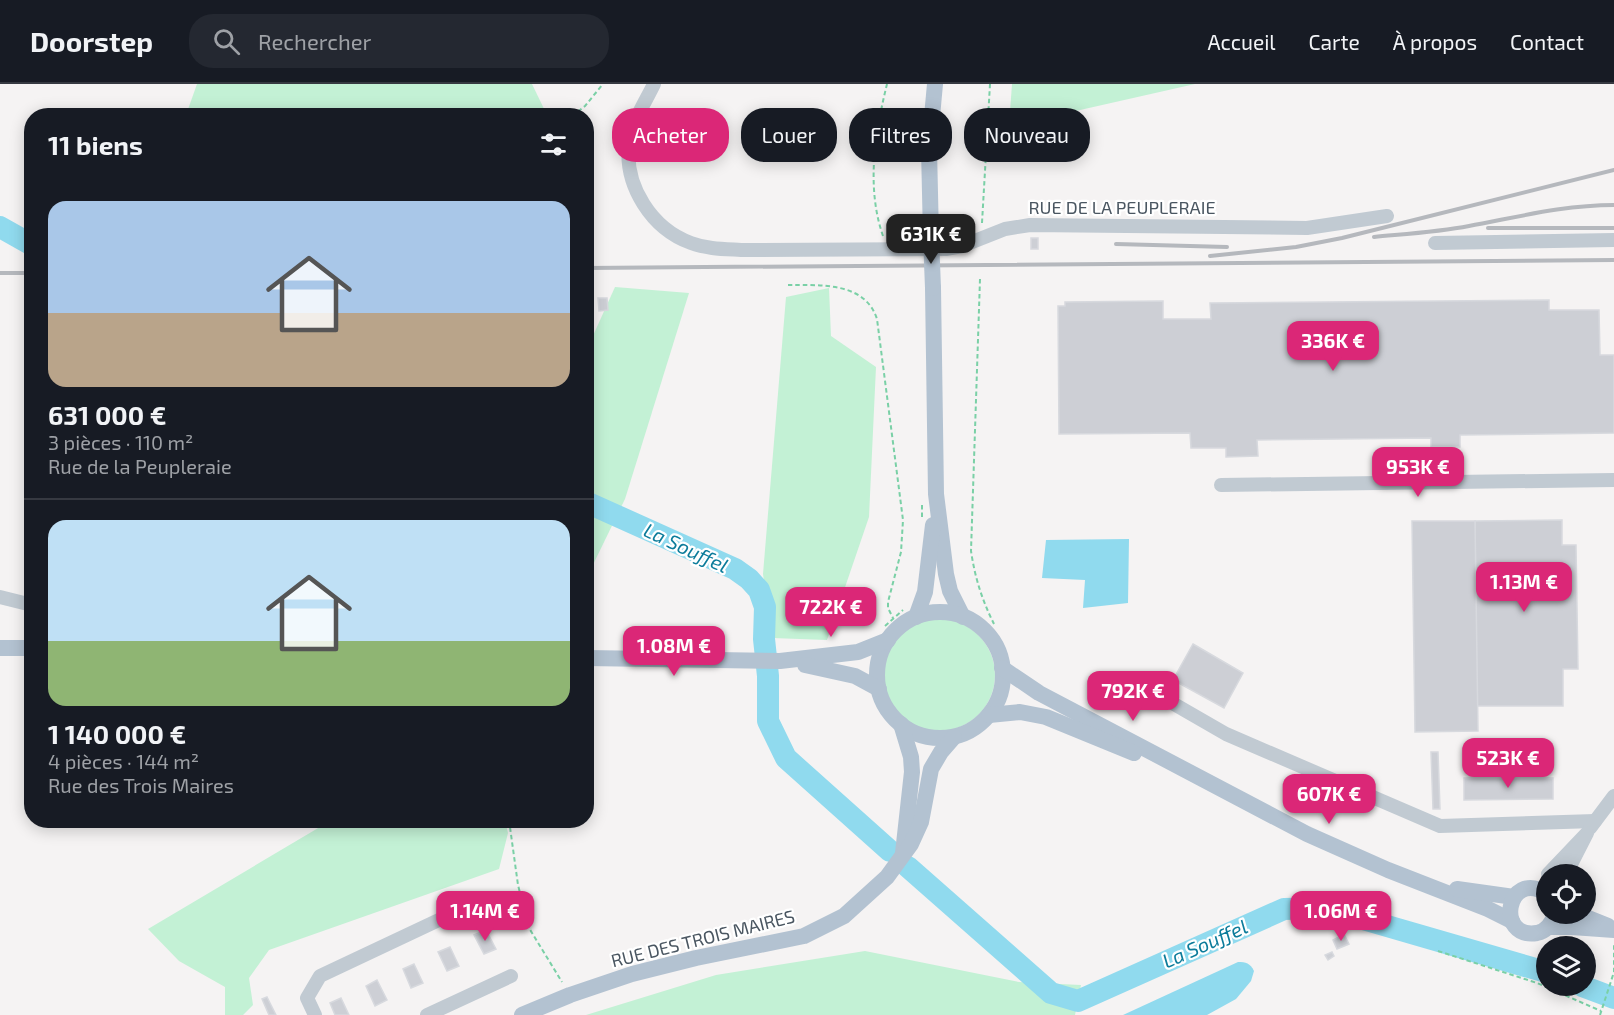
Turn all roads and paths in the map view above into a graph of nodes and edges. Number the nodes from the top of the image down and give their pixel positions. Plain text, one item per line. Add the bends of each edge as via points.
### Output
1 (603, 84) edge
2 (654, 84) edge
3 (887, 84) edge
4 (935, 84) edge
5 (990, 84) edge
6 (583, 108) edge
7 (1387, 216) dead end
8 (981, 238) junction
9 (1614, 240) edge
10 (1435, 243) dead end
11 (888, 250) junction
12 (980, 279) dead end
13 (788, 285) dead end
14 (1614, 480) edge
15 (1221, 485) dead end
16 (936, 494) junction
17 (0, 597) edge
18 (24, 603) edge
19 (912, 612) junction
20 (963, 617) junction
21 (893, 618) junction
22 (994, 624) dead end
23 (885, 634) junction
24 (0, 648) edge
25 (24, 648) edge
26 (594, 658) edge
27 (780, 661) junction
28 (1002, 668) junction
29 (879, 689) junction
30 (1167, 700) dead end
31 (989, 715) junction
32 (901, 724) junction
33 (954, 736) junction
34 (1221, 790) junction
35 (1614, 796) edge
36 (1595, 821) junction
37 (509, 828) edge
38 (1587, 833) junction
39 (902, 854) junction
40 (1557, 864) edge
41 (1571, 864) edge
42 (1426, 885) junction
43 (1536, 890) edge
44 (1514, 897) junction
45 (477, 902) dead end
46 (1512, 921) junction
47 (1596, 922) edge
48 (1549, 924) edge
49 (1563, 924) edge
50 (1614, 930) edge
51 (1614, 942) edge
52 (1438, 951) dead end
53 (511, 976) dead end
54 (570, 995) junction
55 (1601, 1011) junction
56 (312, 1014) edge
57 (427, 1015) edge
58 (522, 1015) edge
59 (1600, 1015) edge

1 - 6 path
2 - 11 street, RUE DE LA PEUPLERAIE via 633,128 628,158 646,209 676,236 709,248
3 - 11 path via 874,186 875,206
4 - 16 main road, bridge via 929,149
5 - 8 path
7 - 8 street, RUE DE LA PEUPLERAIE via 1307,228 1030,225
8 - 11 street, RUE DE LA PEUPLERAIE via 952,248
9 - 10 street
12 - 22 path via 971,551 975,579
13 - 21 path via 818,285 858,293 878,319 903,520 901,552 888,602
14 - 15 street
16 - 19 main road via 928,578 925,592
16 - 20 main road via 946,574
17 - 18 street
19 - 20 main road
19 - 21 path
19 - 23 main road via 900,627
20 - 28 main road via 990,637
21 - 23 path
23 - 27 main road via 858,652
23 - 29 main road
24 - 25 main road
26 - 27 main road
27 - 29 main road via 838,671
28 - 31 main road via 1000,693
28 - 34 main road via 1039,693
29 - 32 main road via 887,708
30 - 36 street via 1226,734 1440,826
31 - 33 main road via 973,729
31 - 34 main road via 1020,712 1046,717
32 - 33 main road via 926,736
32 - 39 main road, RUE DES TROIS MAIRES via 912,772
33 - 39 main road, RUE DES TROIS MAIRES via 931,769 918,832
34 - 42 main road via 1316,839
35 - 36 street
36 - 38 street
37 - 54 path via 528,928
38 - 40 street
38 - 41 street
39 - 54 main road, RUE DES TROIS MAIRES via 887,878 844,916 804,936 632,974
42 - 44 main road
42 - 46 main road
43 - 44 main road via 1527,889
44 - 46 main road via 1509,913
45 - 56 street via 320,976 307,998
46 - 48 main road via 1524,933 1542,932
47 - 50 main road
49 - 50 main road
51 - 55 path via 1614,972
52 - 55 path via 1537,983
53 - 57 street
54 - 58 main road, RUE DES TROIS MAIRES
55 - 59 path

